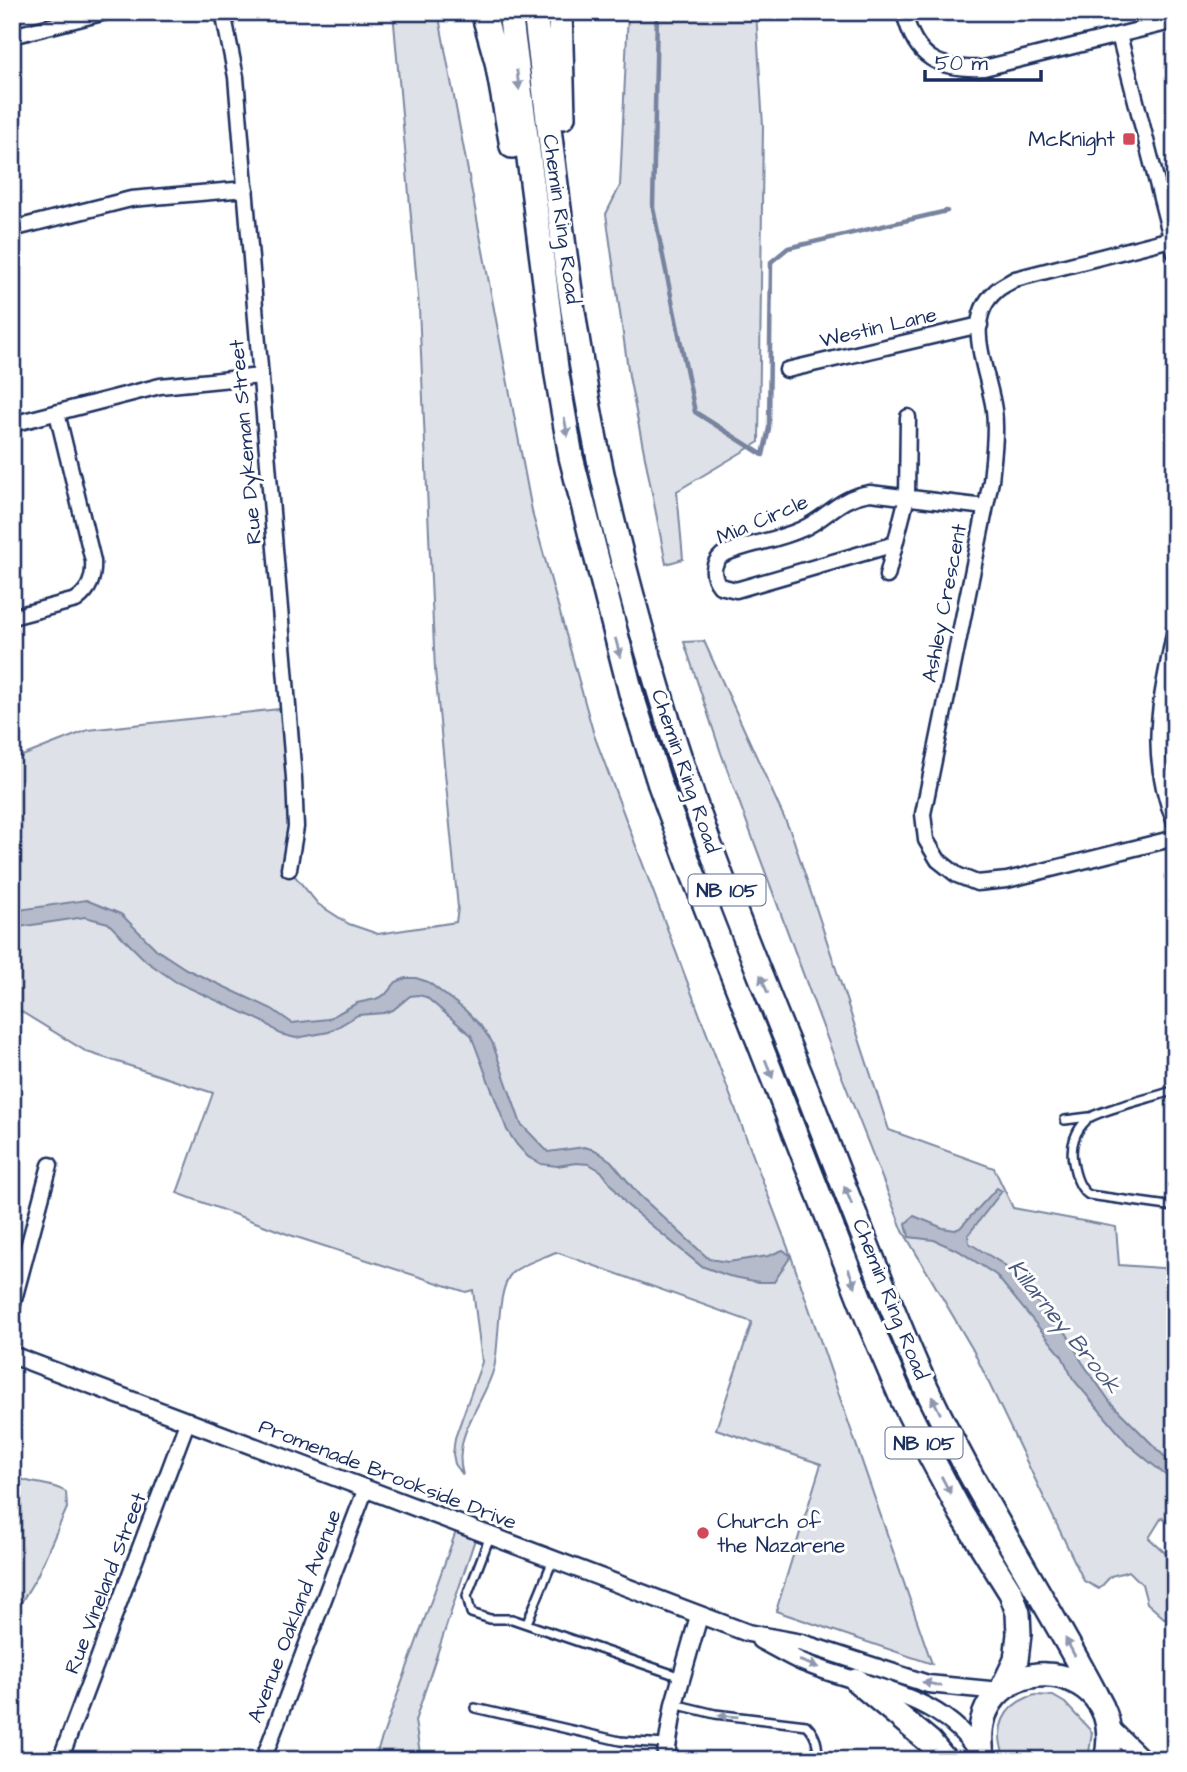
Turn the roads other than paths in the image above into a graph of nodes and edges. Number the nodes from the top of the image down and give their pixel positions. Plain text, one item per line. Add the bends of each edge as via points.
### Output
1 (106, 12) edge
2 (223, 12) edge
3 (483, 12) edge
4 (509, 12) edge
5 (535, 12) edge
6 (560, 12) edge
7 (904, 12) edge
8 (79, 16) edge
9 (1175, 21) edge
10 (12, 36) edge
11 (1119, 36) junction
12 (246, 189) junction
13 (12, 229) edge
14 (1174, 244) edge
15 (980, 325) junction
16 (787, 370) dead end
17 (557, 375) junction
18 (261, 376) junction
19 (590, 406) junction
20 (57, 413) junction
21 (908, 417) dead end
22 (12, 424) edge
23 (907, 497) junction
24 (985, 507) junction
25 (895, 544) junction
26 (887, 576) dead end
27 (12, 617) edge
28 (1175, 629) edge
29 (1175, 823) edge
30 (1175, 838) edge
31 (289, 869) dead end
32 (1175, 1090) edge
33 (1090, 1117) junction
34 (1065, 1121) dead end
35 (50, 1165) dead end
36 (1175, 1207) edge
37 (12, 1307) edge
38 (12, 1355) edge
39 (188, 1420) junction
40 (366, 1488) junction
41 (491, 1536) junction
42 (553, 1560) junction
43 (699, 1616) junction
44 (527, 1623) junction
45 (748, 1633) junction
46 (682, 1678) junction
47 (857, 1681) junction
48 (1002, 1689) junction
49 (674, 1704) junction
50 (475, 1707) dead end
51 (1105, 1716) junction
52 (666, 1752) edge
53 (60, 1760) edge
54 (263, 1760) edge
55 (818, 1760) edge
56 (944, 1760) edge
57 (982, 1760) edge
58 (1106, 1760) edge
59 (1148, 1760) edge

1 - 8 street
2 - 12 street, Rue Dykeman Street via 236,77
3 - 17 highway via 497,62 526,243
4 -> 17 highway, Chemin Ring Road / NB 105
5 - 19 highway, Chemin Ring Road / NB 105
6 - 19 highway via 561,93
7 - 11 street via 918,47 936,63 959,69 984,68
8 - 10 street
9 - 11 street
11 - 14 street
12 - 13 street via 131,199
12 - 18 street, Rue Dykeman Street
14 - 15 street, Ashley Crescent via 1015,279 995,291 981,311
15 - 16 street, Westin Lane
15 - 24 street, Ashley Crescent via 978,338 994,411
17 -> 48 highway, Chemin Ring Road / NB 105 via 571,457 608,609 660,785 689,864 903,1401 961,1513 1011,1593 1019,1634 1016,1660
18 - 20 street via 160,386
18 - 31 street, Rue Dykeman Street via 295,790 296,827
51 -> 19 highway, Chemin Ring Road / NB 105 via 1068,1642 963,1460 917,1367 740,924 657,688 612,517
20 - 22 street
20 - 27 street via 93,561 92,583 76,600
21 - 23 street
23 - 24 street, Mia Circle
23 - 25 street
23 - 25 street, Mia Circle via 855,496 801,530 722,555 714,576 720,586 736,590
24 - 30 street, Ashley Crescent via 923,814 926,840 938,860 977,883 1007,880
25 - 26 street
28 - 29 street via 1159,710 1157,754
32 - 33 lane
33 - 34 lane
33 - 36 lane via 1076,1133 1072,1148 1084,1192
35 - 37 street
38 - 39 street, Promenade Brookside Drive
39 - 40 street, Promenade Brookside Drive
39 - 53 street, Rue Vineland Street
40 - 41 street, Promenade Brookside Drive
40 - 54 street, Avenue Oakland Avenue
41 - 42 street, Promenade Brookside Drive
41 - 44 lane via 467,1596 471,1614
42 - 43 street, Promenade Brookside Drive
42 - 44 lane
43 - 45 street, Promenade Brookside Drive
43 - 46 street
44 - 46 lane
45 -> 47 street, Promenade Brookside Drive via 802,1662
48 -> 45 street, Promenade Brookside Drive via 928,1684 802,1643
46 - 49 street
47 - 56 highway via 930,1742
47 - 57 street, Promenade Brookside Drive via 934,1710 956,1725
48 - 51 highway via 1029,1675 1057,1674 1090,1692
48 - 57 highway, Chemin Ring Road via 981,1721
49 - 52 street
55 -> 49 lane via 816,1737 806,1725
50 - 52 lane
51 - 58 highway
51 - 59 street

